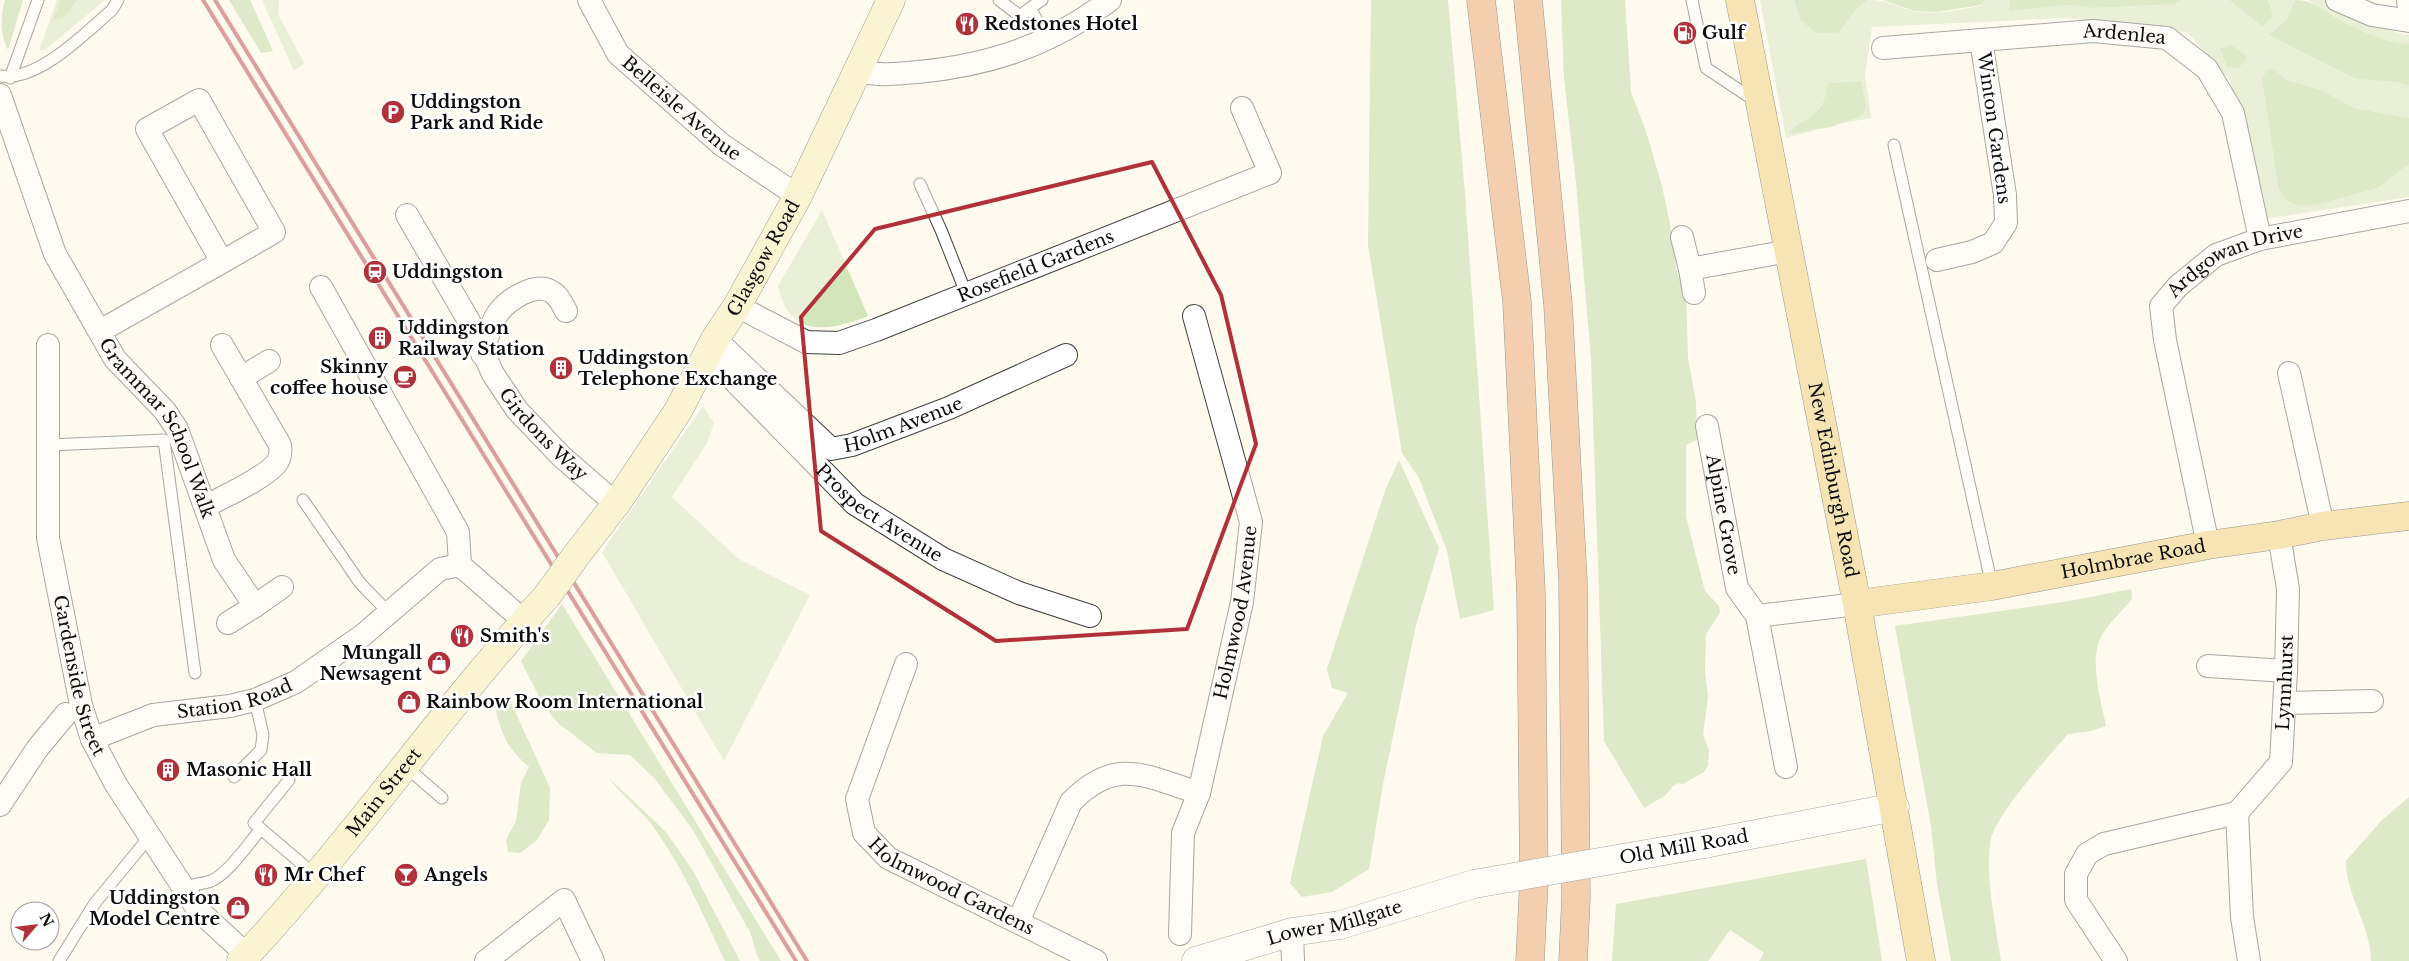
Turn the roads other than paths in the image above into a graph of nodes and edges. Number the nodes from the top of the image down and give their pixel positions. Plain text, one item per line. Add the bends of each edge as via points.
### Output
1 (38, 0) edge
2 (118, 0) edge
3 (589, 0) edge
4 (891, 0) edge
5 (999, 0) edge
6 (1042, 0) edge
7 (1110, 0) edge
8 (1481, 0) edge
9 (1528, 0) edge
10 (1692, 0) edge
11 (1740, 0) edge
12 (2337, 0) edge
13 (2408, 0) edge
14 (1030, 8) junction
15 (2409, 13) edge
16 (2409, 21) edge
17 (1048, 39) junction
18 (1981, 40) junction
19 (1883, 48) dead end
20 (858, 71) junction
21 (3, 83) edge
22 (1760, 104) junction
23 (1242, 108) dead end
24 (1894, 145) dead end
25 (920, 184) dead end
26 (798, 196) junction
27 (2409, 211) edge
28 (407, 215) dead end
29 (1682, 237) dead end
30 (2260, 239) junction
31 (1789, 251) junction
32 (1937, 260) dead end
33 (222, 262) junction
34 (1690, 269) junction
35 (321, 286) dead end
36 (966, 293) junction
37 (1694, 293) dead end
38 (737, 306) junction
39 (566, 311) dead end
40 (1194, 316) dead end
41 (100, 331) junction
42 (48, 345) dead end
43 (222, 345) dead end
44 (711, 346) junction
45 (482, 354) junction
46 (1066, 355) dead end
47 (269, 362) dead end
48 (2289, 374) dead end
49 (241, 378) junction
50 (1707, 426) dead end
51 (49, 445) junction
52 (302, 500) dead end
53 (616, 504) junction
54 (206, 506) junction
55 (2409, 516) edge
56 (2323, 526) junction
57 (2279, 535) junction
58 (2208, 545) junction
59 (460, 565) junction
60 (1992, 586) junction
61 (282, 587) dead end
62 (1857, 604) junction
63 (255, 606) junction
64 (388, 613) junction
65 (1090, 616) dead end
66 (1758, 616) junction
67 (524, 621) junction
68 (228, 623) dead end
69 (906, 664) dead end
70 (2208, 666) dead end
71 (2286, 671) junction
72 (195, 673) dead end
73 (255, 700) junction
74 (2372, 701) dead end
75 (2285, 703) junction
76 (66, 714) dead end
77 (92, 739) junction
78 (405, 766) junction
79 (1786, 767) dead end
80 (234, 777) dead end
81 (289, 780) dead end
82 (1198, 793) junction
83 (442, 798) dead end
84 (0, 806) edge
85 (1895, 808) junction
86 (2237, 813) junction
87 (261, 829) junction
88 (150, 836) junction
89 (315, 875) junction
90 (1474, 884) joint
91 (184, 888) junction
92 (1018, 922) junction
93 (1292, 932) junction
94 (1180, 934) dead end
95 (244, 958) edge
96 (58, 961) edge
97 (486, 961) edge
98 (593, 961) edge
99 (1096, 961) edge
100 (1196, 961) edge
101 (1293, 961) edge
102 (1530, 961) edge
103 (1572, 961) edge
104 (1922, 961) edge
105 (2116, 961) edge
106 (2249, 961) edge

1 - 21 lane
2 - 21 lane via 112,10 44,65
3 - 26 street, Belleisle Avenue via 618,54 722,145
4 - 20 main road, Glasgow Road
5 - 14 lane via 1020,16
6 - 14 lane
7 - 17 street
8 - 102 highway via 1518,331 1531,593 1534,880
9 - 103 highway via 1558,305 1573,581 1576,898
10 - 22 lane via 1706,68
11 - 22 main road, New Edinburgh Road
12 - 16 street via 2372,16
13 - 15 street
14 - 17 lane
17 - 20 street via 1010,55 950,69 876,76
18 - 19 street, Ardenlea
18 - 30 street, Ardenlea via 2093,31 2167,38 2207,69 2232,113
18 - 32 street, Winton Gardens via 2006,222 1993,243 1972,252
20 - 26 main road, Glasgow Road
21 - 41 street, Grammar School Walk via 55,254
22 - 31 main road, New Edinburgh Road
23 - 36 street, Rosefield Gardens via 1270,173
24 - 60 lane
25 - 36 lane
26 - 38 main road, Glasgow Road
27 - 30 street, Ardgowan Drive
28 - 45 street, Girdons Way via 469,321
29 - 34 street
30 - 58 street, Ardgowan Drive via 2216,255 2178,286 2161,306 2165,340
31 - 34 street
31 - 62 main road, New Edinburgh Road
33 - 33 street via 274,232 199,100 147,129
33 - 41 street
34 - 37 street
35 - 59 street via 458,532
36 - 38 street, Rosefield Gardens via 839,343 806,342
38 - 44 main road, Glasgow Road
39 - 45 street via 552,291 530,290 498,313
40 - 82 street, Holmwood Avenue via 1251,522 1242,602
41 - 54 street, Grammar School Walk via 115,359 178,429
42 - 51 street, Gardenside Street
43 - 49 street
44 - 46 street, Holm Avenue via 831,449 852,445 949,408
44 - 53 main road, Glasgow Road via 678,411
44 - 65 street, Prospect Avenue via 855,504 943,559 1019,593
45 - 53 street, Girdons Way via 517,410 561,456
47 - 49 street
48 - 56 street
49 - 54 street via 280,445 281,454 268,471
50 - 66 street, Alpine Grove via 1737,588
51 - 72 lane via 164,440
51 - 77 street, Gardenside Street via 48,538 81,705
52 - 64 lane via 360,583
53 - 67 main road, Main Street, bridge via 547,596
54 - 63 street, Grammar School Walk via 224,560
55 - 56 main road, Holmbrae Road
56 - 57 main road, Holmbrae Road
57 - 58 main road, Holmbrae Road
57 - 71 street, Lynnhurst via 2288,589
58 - 60 main road, Holmbrae Road
59 - 64 street, Station Road via 440,569
59 - 67 street
60 - 62 main road, Holmbrae Road
61 - 63 street
62 - 66 street
62 - 85 main road, New Edinburgh Road
63 - 68 street
64 - 73 street, Station Road via 363,635 296,682
66 - 79 street
67 - 78 main road, Main Street
69 - 92 street, Holmwood Gardens via 857,799 864,833 888,858
70 - 71 street
71 - 75 street, Lynnhurst
73 - 77 street, Station Road via 153,715
73 - 80 lane via 263,735 261,750
74 - 75 street
75 - 86 street, Lynnhurst via 2281,762
76 - 84 street via 37,749
77 - 88 street, Gardenside Street via 115,783
78 - 83 lane
78 - 89 main road, Main Street
81 - 87 lane via 254,823
82 - 92 street via 1135,773 1119,773 1100,779 1082,791 1071,802
82 - 94 street, Holmwood Avenue via 1183,833
85 - 90 street, Old Mill Road, bridge
85 - 104 main road, New Edinburgh Road
86 - 105 street via 2104,844 2087,854 2076,874 2076,900
86 - 106 street via 2242,917
87 - 89 lane
87 - 91 lane via 226,870 212,881
88 - 91 street, Gardenside Street
88 - 96 lane via 95,903
89 - 95 main road, Main Street
90 - 93 street, Lower Millgate via 1340,925
91 - 95 street, Gardenside Street via 198,910
92 - 99 street, Holmwood Gardens
93 - 100 street, Lower Millgate
93 - 101 street
97 - 98 street via 564,900

